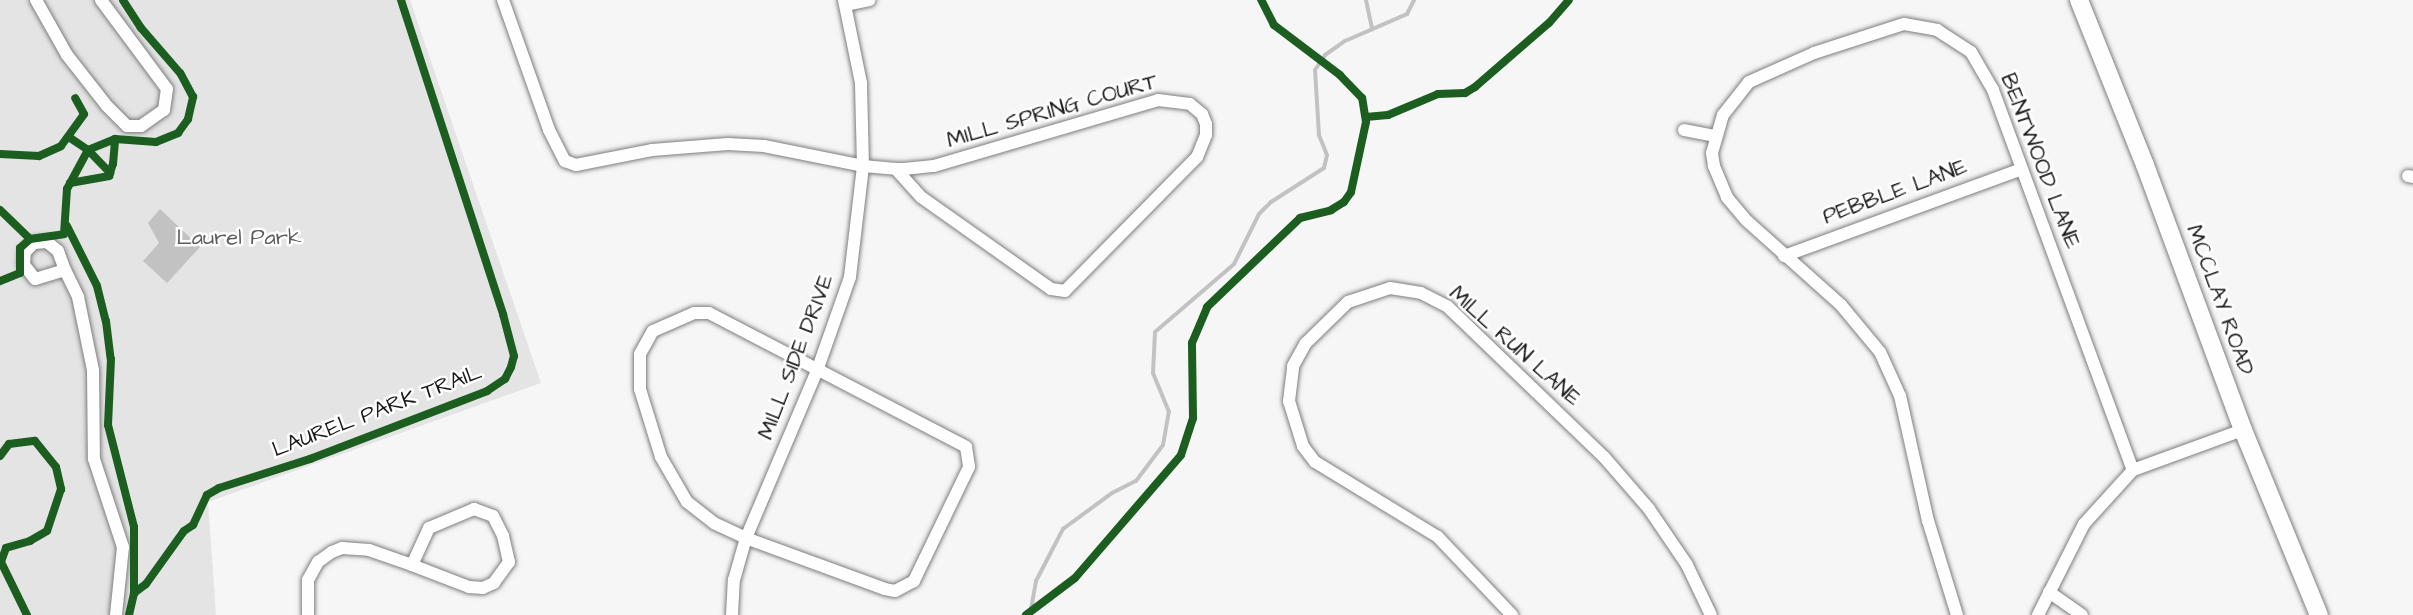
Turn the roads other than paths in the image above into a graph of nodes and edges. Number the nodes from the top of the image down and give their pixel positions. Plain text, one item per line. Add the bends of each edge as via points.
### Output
1 (36, 0) edge
2 (101, 0) edge
3 (503, 0) edge
4 (869, 0) edge
5 (2079, 0) edge
6 (845, 3) edge
7 (1684, 130) dead end
8 (1716, 136) junction
9 (863, 166) junction
10 (896, 169) junction
11 (2022, 169) junction
12 (1784, 256) junction
13 (65, 270) dead end
14 (818, 368) junction
15 (2243, 430) junction
16 (2133, 471) junction
17 (746, 538) junction
18 (412, 565) junction
19 (2049, 592) junction
20 (116, 615) edge
21 (308, 615) edge
22 (732, 615) edge
23 (1512, 615) edge
24 (1711, 615) edge
25 (1957, 615) edge
26 (2038, 615) edge
27 (2082, 615) edge
28 (2319, 615) edge

1 - 2 street via 67,55 107,106 127,126 141,126 164,110 167,89
3 - 9 street, MILL SPRING COURT via 549,130 565,161 576,165 652,150 728,144 764,146
4 - 6 street
5 - 15 main road, MCCLAY ROAD
6 - 9 street, MILL SIDE DRIVE via 861,83
7 - 8 street
8 - 11 street, BENTWOOD LANE via 1732,98 1749,82 1814,53 1904,24 1937,30 1971,52 1993,90
8 - 12 street, BENTWOOD LANE via 1714,166 1727,197
9 - 10 street, MILL SPRING COURT
9 - 14 street, MILL SIDE DRIVE via 850,277
10 - 10 street, MILL SPRING COURT via 921,197 1051,289 1065,291 1197,157 1206,124 1202,114 1190,104 1158,100 934,166
11 - 12 street, PEBBLE LANE
11 - 16 street, BENTWOOD LANE
12 - 25 street, BENTWOOD LANE via 1841,305 1880,352 1900,396 1928,520
13 - 20 street via 78,297 93,370 94,459 123,547
14 - 17 street, MILL SIDE DRIVE
14 - 17 street via 709,313 678,317 653,331 640,354 640,389 672,479 687,501 714,523
14 - 17 street via 957,440 966,447 969,467 919,575 895,591
15 - 16 street
15 - 28 main road, MCCLAY ROAD
16 - 19 street via 2084,524
17 - 22 street, MILL SIDE DRIVE via 734,580
18 - 18 street via 470,587 483,588 494,583 509,562 493,516 474,509 429,528
18 - 21 street via 369,550 342,548 332,552 318,562 308,580
19 - 26 street
19 - 27 street
23 - 24 street, MILL RUN LANE via 1438,537 1315,462 1303,446 1289,401 1293,366 1306,343 1348,302 1390,288 1421,293 1448,307 1604,457 1649,509 1687,565

